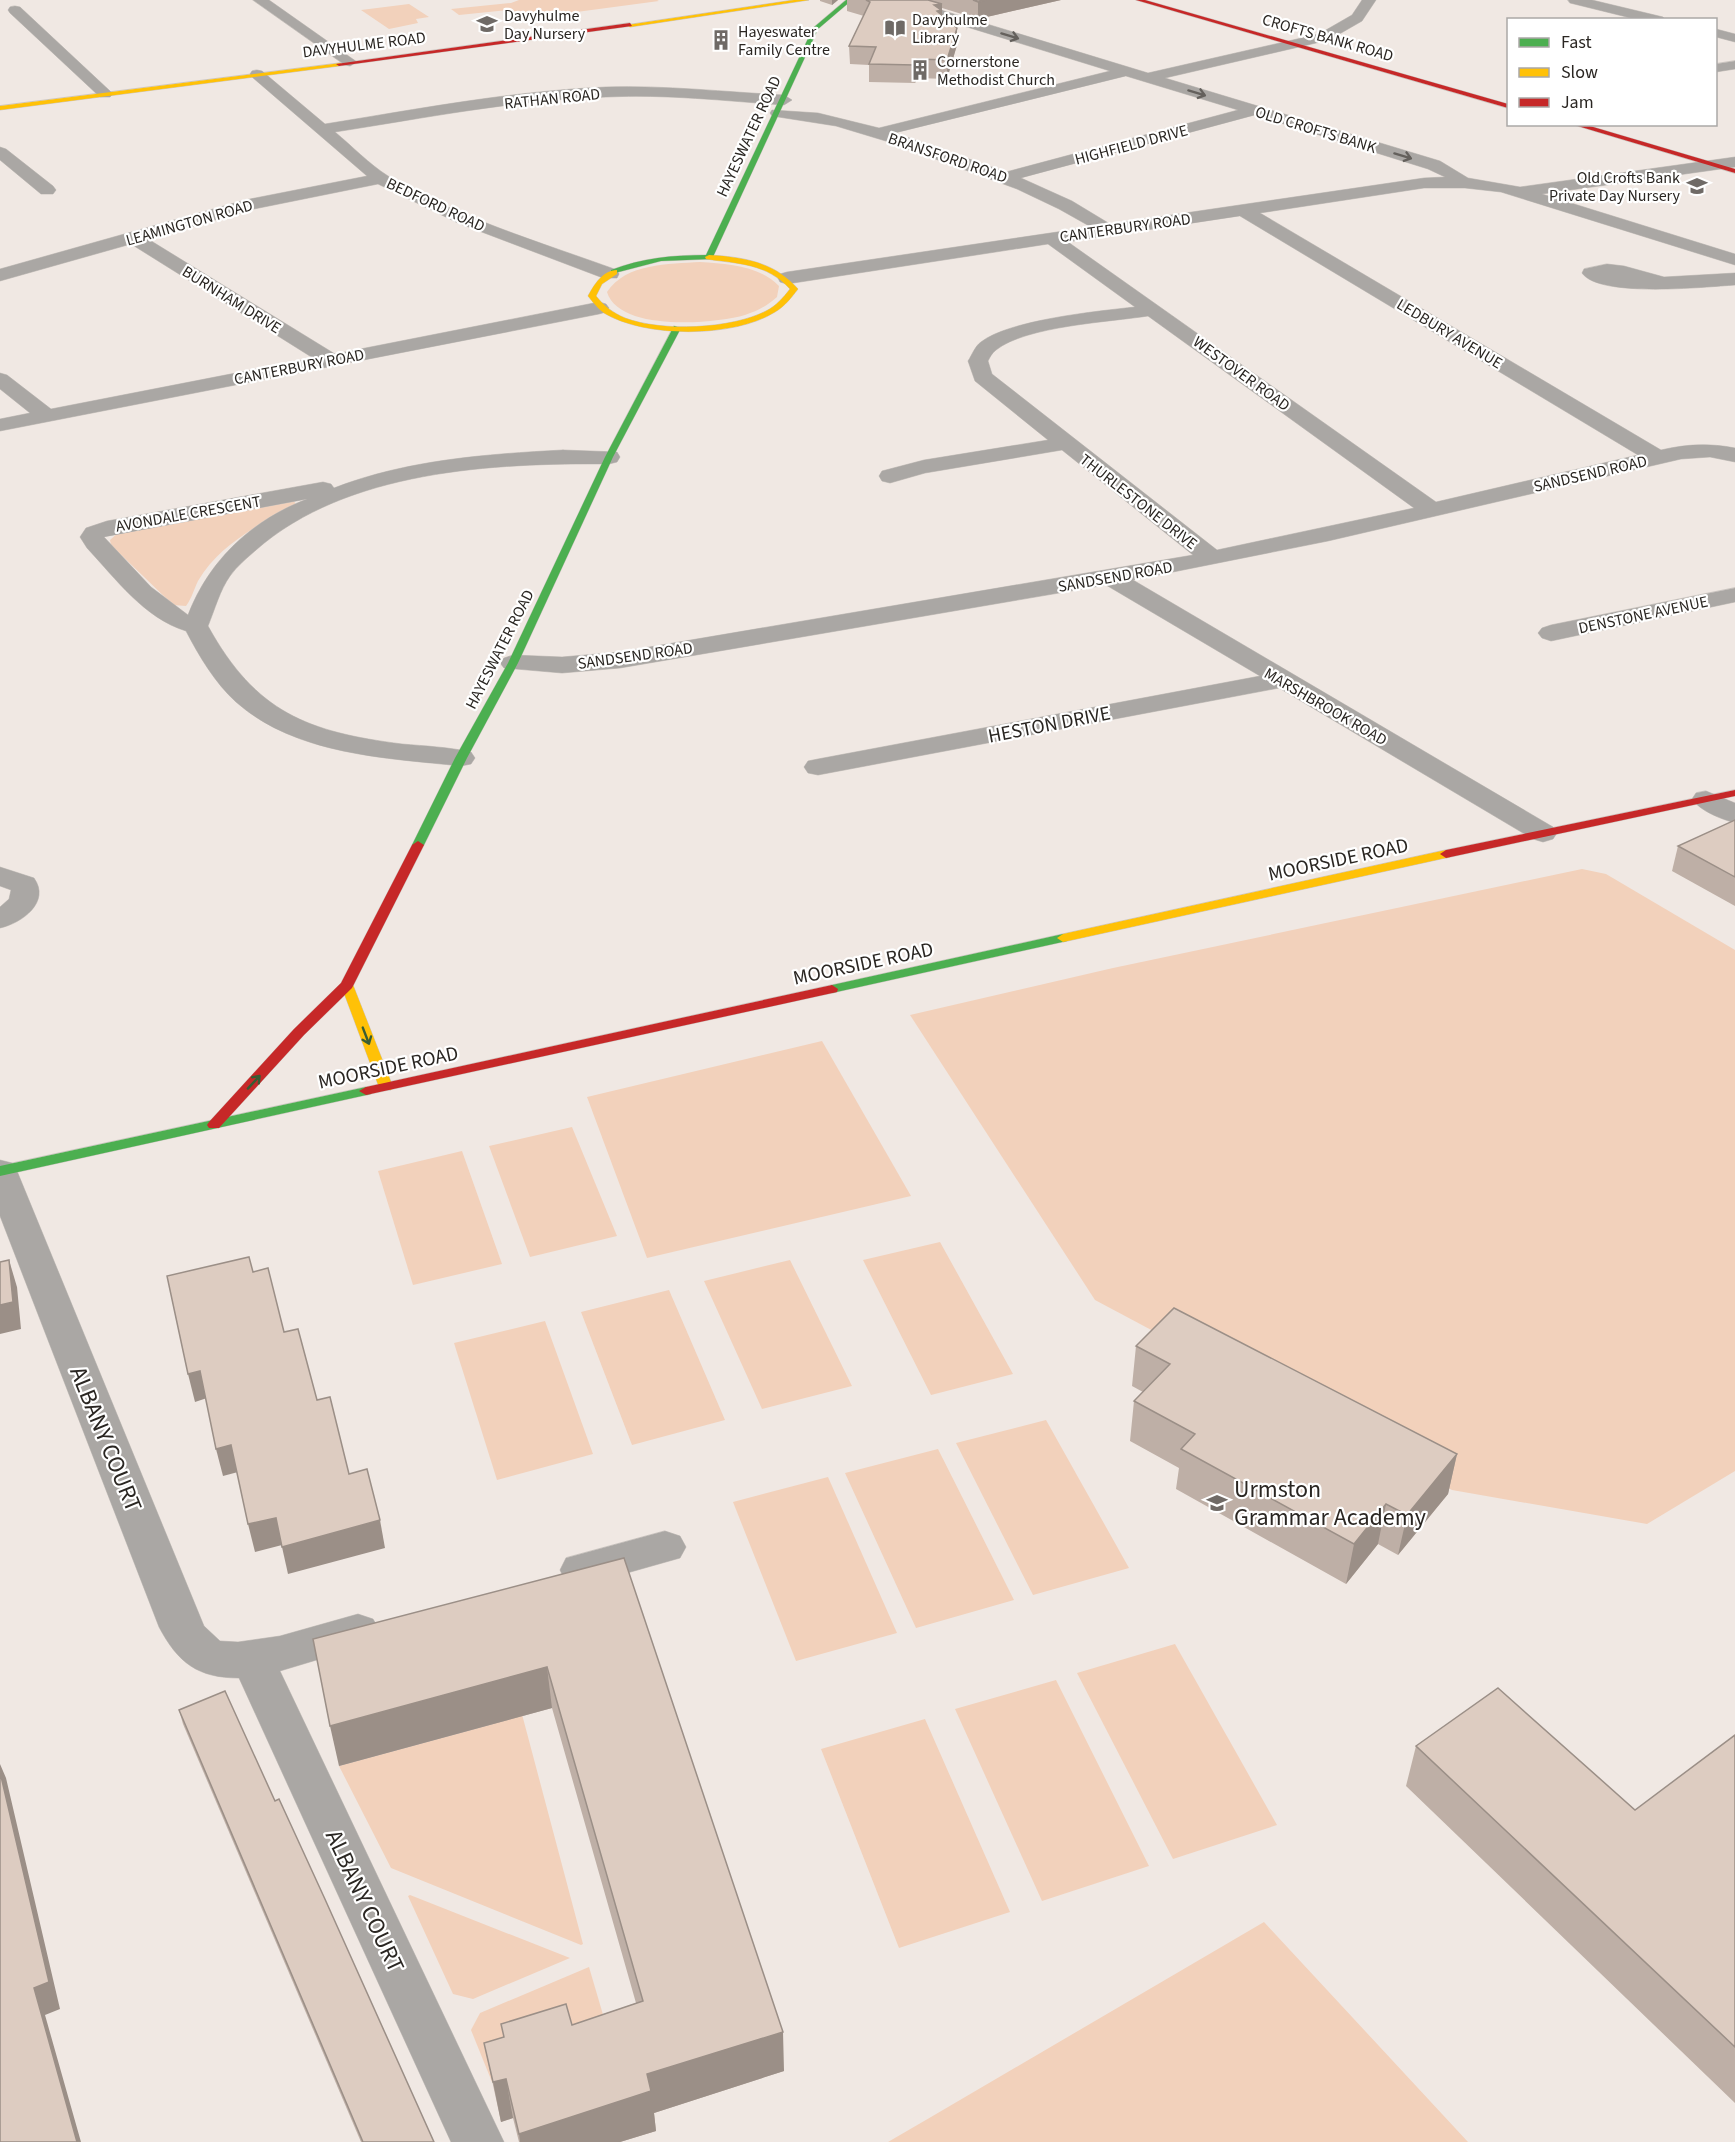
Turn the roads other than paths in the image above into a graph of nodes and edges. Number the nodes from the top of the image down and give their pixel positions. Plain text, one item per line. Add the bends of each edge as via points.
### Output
1 (260, 0) edge
2 (806, 0) edge
3 (894, 0) edge
4 (1139, 0) edge
5 (1369, 0) edge
6 (1575, 0) edge
7 (846, 2) edge
8 (1590, 4) junction
9 (819, 7) junction
10 (15, 10) dead end
11 (732, 12) junction
12 (1571, 15) dead end
13 (1650, 18) edge
14 (816, 28) junction
15 (1717, 33) edge
16 (1735, 38) edge
17 (1292, 44) junction
18 (350, 62) junction
19 (1735, 65) edge
20 (1717, 68) edge
21 (1126, 71) junction
22 (257, 74) junction
23 (1148, 78) junction
24 (105, 94) junction
25 (1505, 103) edge
26 (781, 106) junction
27 (0, 108) edge
28 (1256, 111) junction
29 (1581, 126) edge
30 (322, 129) junction
31 (878, 133) junction
32 (0, 152) edge
33 (1735, 162) edge
34 (1715, 165) junction
35 (1735, 171) edge
36 (1007, 177) junction
37 (380, 178) junction
38 (1464, 182) junction
39 (47, 190) dead end
40 (1519, 192) junction
41 (1243, 210) junction
42 (1107, 230) junction
43 (133, 237) junction
44 (1051, 238) junction
45 (709, 257) junction
46 (1735, 260) edge
47 (610, 274) junction
48 (0, 275) edge
49 (787, 278) junction
50 (1735, 279) edge
51 (1657, 282) dead end
52 (599, 308) junction
53 (1154, 310) junction
54 (677, 328) junction
55 (331, 360) junction
56 (0, 379) edge
57 (46, 415) junction
58 (0, 425) edge
59 (1066, 443) junction
60 (1735, 455) edge
61 (609, 457) junction
62 (1657, 457) junction
63 (890, 476) dead end
64 (355, 488) junction
65 (1432, 510) junction
66 (1212, 558) junction
67 (1110, 577) junction
68 (1735, 595) edge
69 (196, 626) junction
70 (1551, 633) dead end
71 (513, 663) junction
72 (1281, 680) junction
73 (460, 758) junction
74 (818, 767) dead end
75 (1735, 793) edge
76 (1706, 799) junction
77 (1735, 814) edge
78 (1543, 833) junction
79 (0, 876) edge
80 (0, 919) edge
81 (347, 985) junction
82 (386, 1087) junction
83 (214, 1125) junction
84 (0, 1171) edge
85 (666, 1547) dead end
86 (550, 1578) edge
87 (390, 1623) edge
88 (252, 1660) junction
89 (478, 2142) edge

1 - 18 street
2 - 11 main road
3 -> 21 street, OLD CROFTS BANK
4 - 17 main road, CROFTS BANK ROAD
5 - 17 street via 1362,14 1339,30
6 - 8 street
7 - 9 main road
7 - 14 main road, HAYESWATER ROAD
8 - 12 street
8 - 13 street
9 - 11 main road
9 - 14 main road, HAYESWATER ROAD
10 - 24 street
11 - 18 main road, DAVYHULME ROAD
14 - 26 main road, HAYESWATER ROAD
15 - 16 street
17 - 23 street
17 - 25 main road, CROFTS BANK ROAD
18 - 22 main road, DAVYHULME ROAD
19 - 20 street
21 - 23 street, OLD CROFTS BANK
21 - 31 street
22 - 24 main road, DAVYHULME ROAD
22 - 30 street, BEDFORD ROAD
23 -> 28 street, OLD CROFTS BANK
24 - 27 main road, DAVYHULME ROAD
26 - 30 street, RATHAN ROAD via 632,92 592,93
26 - 31 street, BRANSFORD ROAD
26 - 45 main road, HAYESWATER ROAD
28 - 36 street, HIGHFIELD DRIVE
28 -> 38 street, OLD CROFTS BANK via 1434,165
29 - 34 main road
30 - 37 street, BEDFORD ROAD
31 - 36 street, BRANSFORD ROAD
32 - 39 street
33 - 34 street
34 - 35 main road
34 - 40 street
36 - 42 street, BRANSFORD ROAD via 1059,200
37 - 43 street, LEAMINGTON ROAD via 281,197
37 - 47 street, BEDFORD ROAD via 451,214
38 - 40 street, OLD CROFTS BANK
38 - 41 street, CANTERBURY ROAD via 1424,183
40 - 46 street, OLD CROFTS BANK
41 - 42 street, CANTERBURY ROAD
41 - 62 street, LEDBURY AVENUE
42 - 44 street, CANTERBURY ROAD
43 - 48 street, LEAMINGTON ROAD
43 - 55 street, BURNHAM DRIVE
44 - 49 street, CANTERBURY ROAD
44 - 53 street, WESTOVER ROAD
45 - 47 main road via 667,258
45 - 49 main road via 754,263
47 - 52 main road via 596,285 592,296
49 - 54 main road via 794,289 791,299 780,309 736,323
50 - 51 street
52 - 54 main road via 619,318
52 - 55 street, CANTERBURY ROAD
53 - 59 street, THURLESTONE DRIVE via 1043,327 987,346 978,361 982,377
53 - 65 street, WESTOVER ROAD
54 - 61 main road, HAYESWATER ROAD
55 - 57 street, CANTERBURY ROAD
56 - 57 street
57 - 58 street, CANTERBURY ROAD
59 - 63 street, THURLESTONE DRIVE
59 - 66 street, THURLESTONE DRIVE
60 - 62 street, SANDSEND ROAD via 1710,450
61 - 64 street, AVONDALE CRESCENT via 502,458 410,473
61 - 71 main road, HAYESWATER ROAD
62 - 65 street, SANDSEND ROAD
64 - 69 street, AVONDALE CRESCENT via 305,508 251,540 209,588
64 - 69 street, AVONDALE CRESCENT via 286,495 94,533 95,543 163,611 183,624
65 - 66 street, SANDSEND ROAD
66 - 67 street, SANDSEND ROAD
67 - 71 street, SANDSEND ROAD via 620,660 562,665
67 - 72 street, MARSHBROOK ROAD
68 - 70 street, DENSTONE AVENUE
69 - 73 street via 235,686 284,722 343,742
71 - 73 main road, HAYESWATER ROAD
72 - 74 street, HESTON DRIVE
72 - 78 street, MARSHBROOK ROAD
73 - 81 main road, HAYESWATER ROAD
75 - 76 main road, MOORSIDE ROAD
76 - 77 street
76 - 78 main road, MOORSIDE ROAD
78 - 82 main road, MOORSIDE ROAD
79 - 80 street via 24,884 27,891 25,900
81 -> 82 main road
83 -> 81 main road, HAYESWATER ROAD
82 - 83 main road, MOORSIDE ROAD
83 - 84 main road, MOORSIDE ROAD
84 - 88 street, ALBANY COURT via 181,1627 190,1642 206,1655 225,1661
85 - 86 street
87 - 88 street, ALBANY COURT
88 - 89 street, ALBANY COURT

